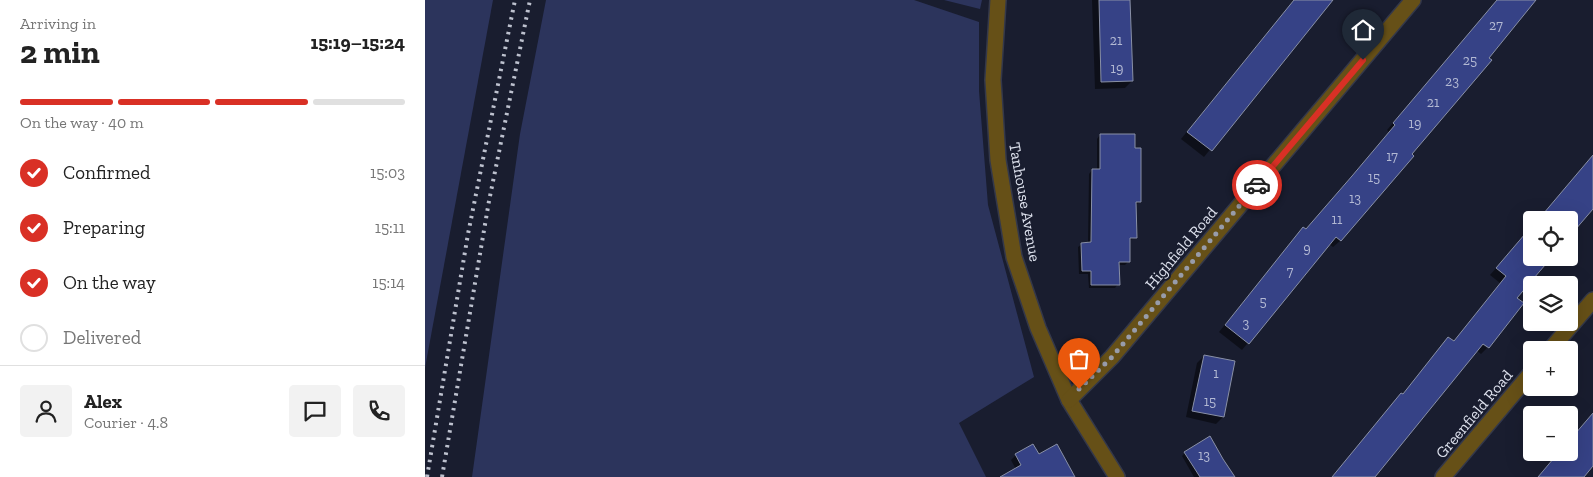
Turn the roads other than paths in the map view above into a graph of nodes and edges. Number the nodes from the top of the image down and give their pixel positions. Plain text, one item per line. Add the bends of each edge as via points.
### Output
1 (999, 0) edge
2 (1413, 0) edge
3 (1593, 300) edge
4 (1559, 341) edge
5 (1523, 382) edge
6 (1069, 400) junction
7 (1117, 477) edge
8 (1443, 477) edge

1 - 6 street, Tanhouse Avenue via 993,89 998,160 1014,257 1038,328
2 - 6 street, Highfield Road via 1112,357
3 - 4 street
5 - 8 street, Greenfield Road
6 - 7 street, Tanhouse Avenue

